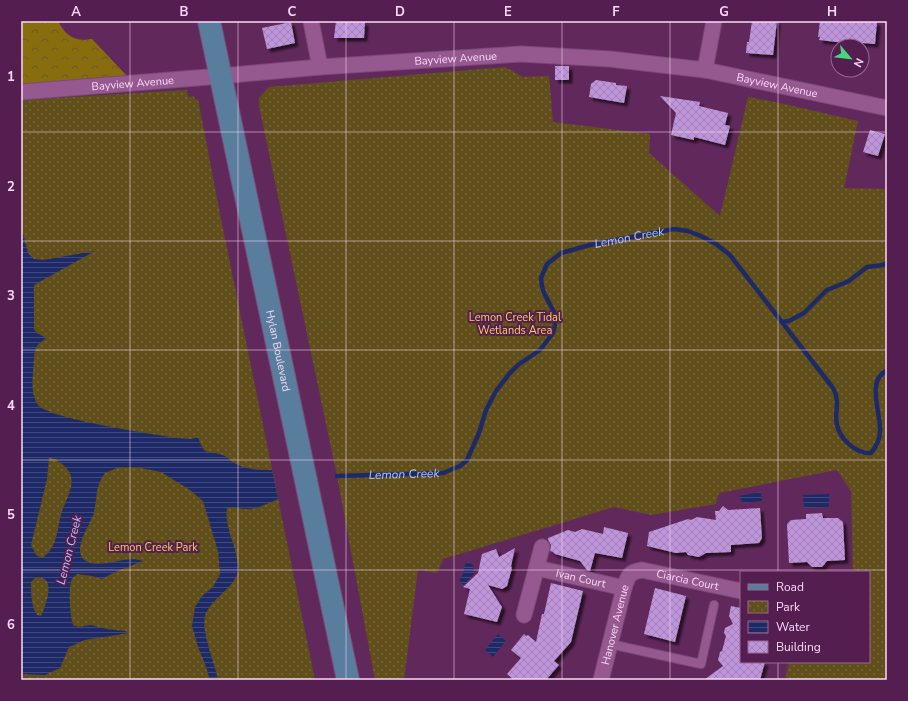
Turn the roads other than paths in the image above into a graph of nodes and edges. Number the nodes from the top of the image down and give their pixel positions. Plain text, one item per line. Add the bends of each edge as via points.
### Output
1 (209, 21) edge
2 (311, 21) edge
3 (714, 21) edge
4 (320, 67) junction
5 (705, 70) junction
6 (221, 76) junction
7 (21, 92) edge
8 (887, 108) edge
9 (542, 547) dead end
10 (537, 568) junction
11 (634, 571) joint
12 (624, 588) junction
13 (740, 591) edge
14 (714, 606) dead end
15 (524, 615) dead end
16 (610, 644) junction
17 (348, 680) edge
18 (601, 680) edge

1 - 6 main road, Hylan Boulevard
2 - 4 street
3 - 5 street
4 - 5 street, Bayview Avenue via 521,54 610,59
4 - 6 street, Bayview Avenue
5 - 8 street, Bayview Avenue
6 - 7 street, Bayview Avenue
6 - 17 main road, Hylan Boulevard
9 - 10 street
10 - 12 street, Ivan Court
10 - 15 street
11 - 12 street, Hanover Avenue via 628,577
11 - 13 street, Ciarcia Court via 642,570
12 - 16 street, Hanover Avenue
14 - 16 lane via 700,664
16 - 18 street, Hanover Avenue

